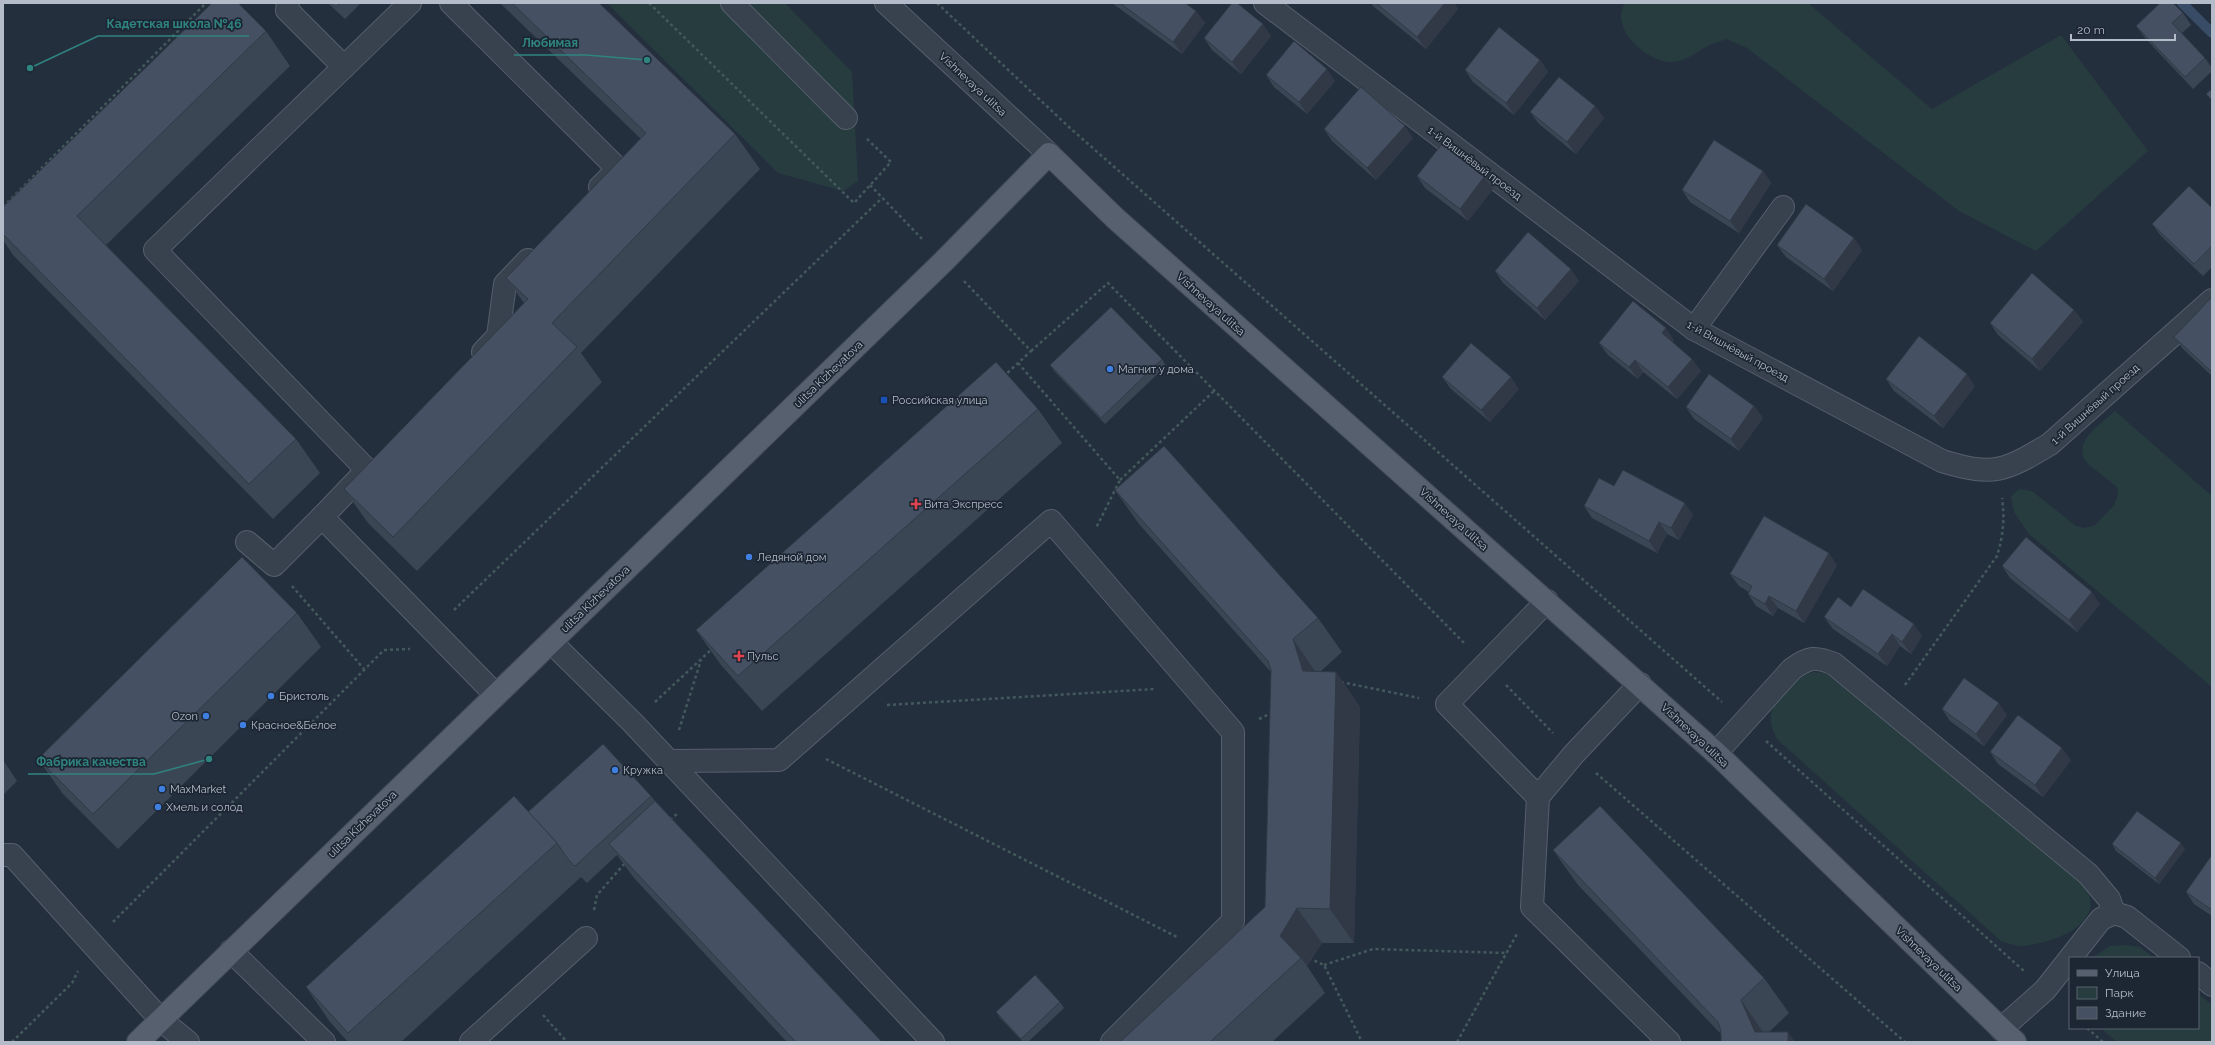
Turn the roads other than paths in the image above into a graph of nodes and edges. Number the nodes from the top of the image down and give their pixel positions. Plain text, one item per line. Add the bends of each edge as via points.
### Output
1 (288, 3) edge
2 (410, 3) edge
3 (451, 3) edge
4 (732, 3) edge
5 (886, 3) edge
6 (1265, 3) edge
7 (344, 67) junction
8 (846, 118) road end
9 (1049, 154) junction
10 (586, 202) edge
11 (1783, 207) dead end
12 (543, 246) edge
13 (2212, 300) edge
14 (1694, 328) junction
15 (471, 364) edge
16 (383, 454) edge
17 (366, 470) junction
18 (322, 517) junction
19 (247, 542) dead end
20 (1547, 601) junction
21 (551, 642) junction
22 (1640, 684) junction
23 (495, 694) junction
24 (1716, 753) junction
25 (669, 761) junction
26 (1538, 797) junction
27 (3, 855) edge
28 (2114, 913) junction
29 (586, 938) dead end
30 (231, 952) junction
31 (2071, 957) edge
32 (2178, 957) edge
33 (2069, 960) edge
34 (2199, 974) edge
35 (2212, 985) edge
36 (161, 1020) junction
37 (2008, 1035) edge
38 (138, 1042) edge
39 (188, 1042) edge
40 (324, 1042) edge
41 (471, 1042) edge
42 (933, 1042) edge
43 (1112, 1042) edge
44 (1669, 1042) edge

1 - 7 street via 287,10
2 - 7 street
3 - 10 street via 618,169
4 - 8 street
5 - 9 street, Vishnevaya ulitsa
6 - 14 street, 1-й Вишнёвый проезд
7 - 17 street via 155,250
9 - 20 main road, Vishnevaya ulitsa via 1121,224
9 - 21 main road, ulitsa Kizhevatova via 944,261
11 - 14 street
12 - 15 street via 506,284 498,336
13 - 14 street, 1-й Вишнёвый проезд via 2050,444 2021,462 1997,470 1969,469 1942,461
16 - 17 street
17 - 18 street
18 - 19 street via 274,565
18 - 23 street
20 - 22 main road, Vishnevaya ulitsa
20 - 26 street via 1447,704
21 - 23 main road, ulitsa Kizhevatova
21 - 25 street
22 - 24 main road, Vishnevaya ulitsa
22 - 26 street via 1574,754
23 - 30 main road, ulitsa Kizhevatova
24 - 28 street via 1792,669 1805,660 1820,658 1834,664 2088,874 2109,899
24 - 37 main road, Vishnevaya ulitsa
25 - 42 street
25 - 43 street via 779,760 1051,521 1233,732 1233,921
26 - 44 street via 1532,907
27 - 36 street via 12,855
28 - 31 street via 2101,919
28 - 32 street via 2128,917
29 - 41 street
30 - 36 main road, ulitsa Kizhevatova
30 - 40 street
33 - 37 street
34 - 35 street
36 - 38 main road, ulitsa Kizhevatova
36 - 39 street

